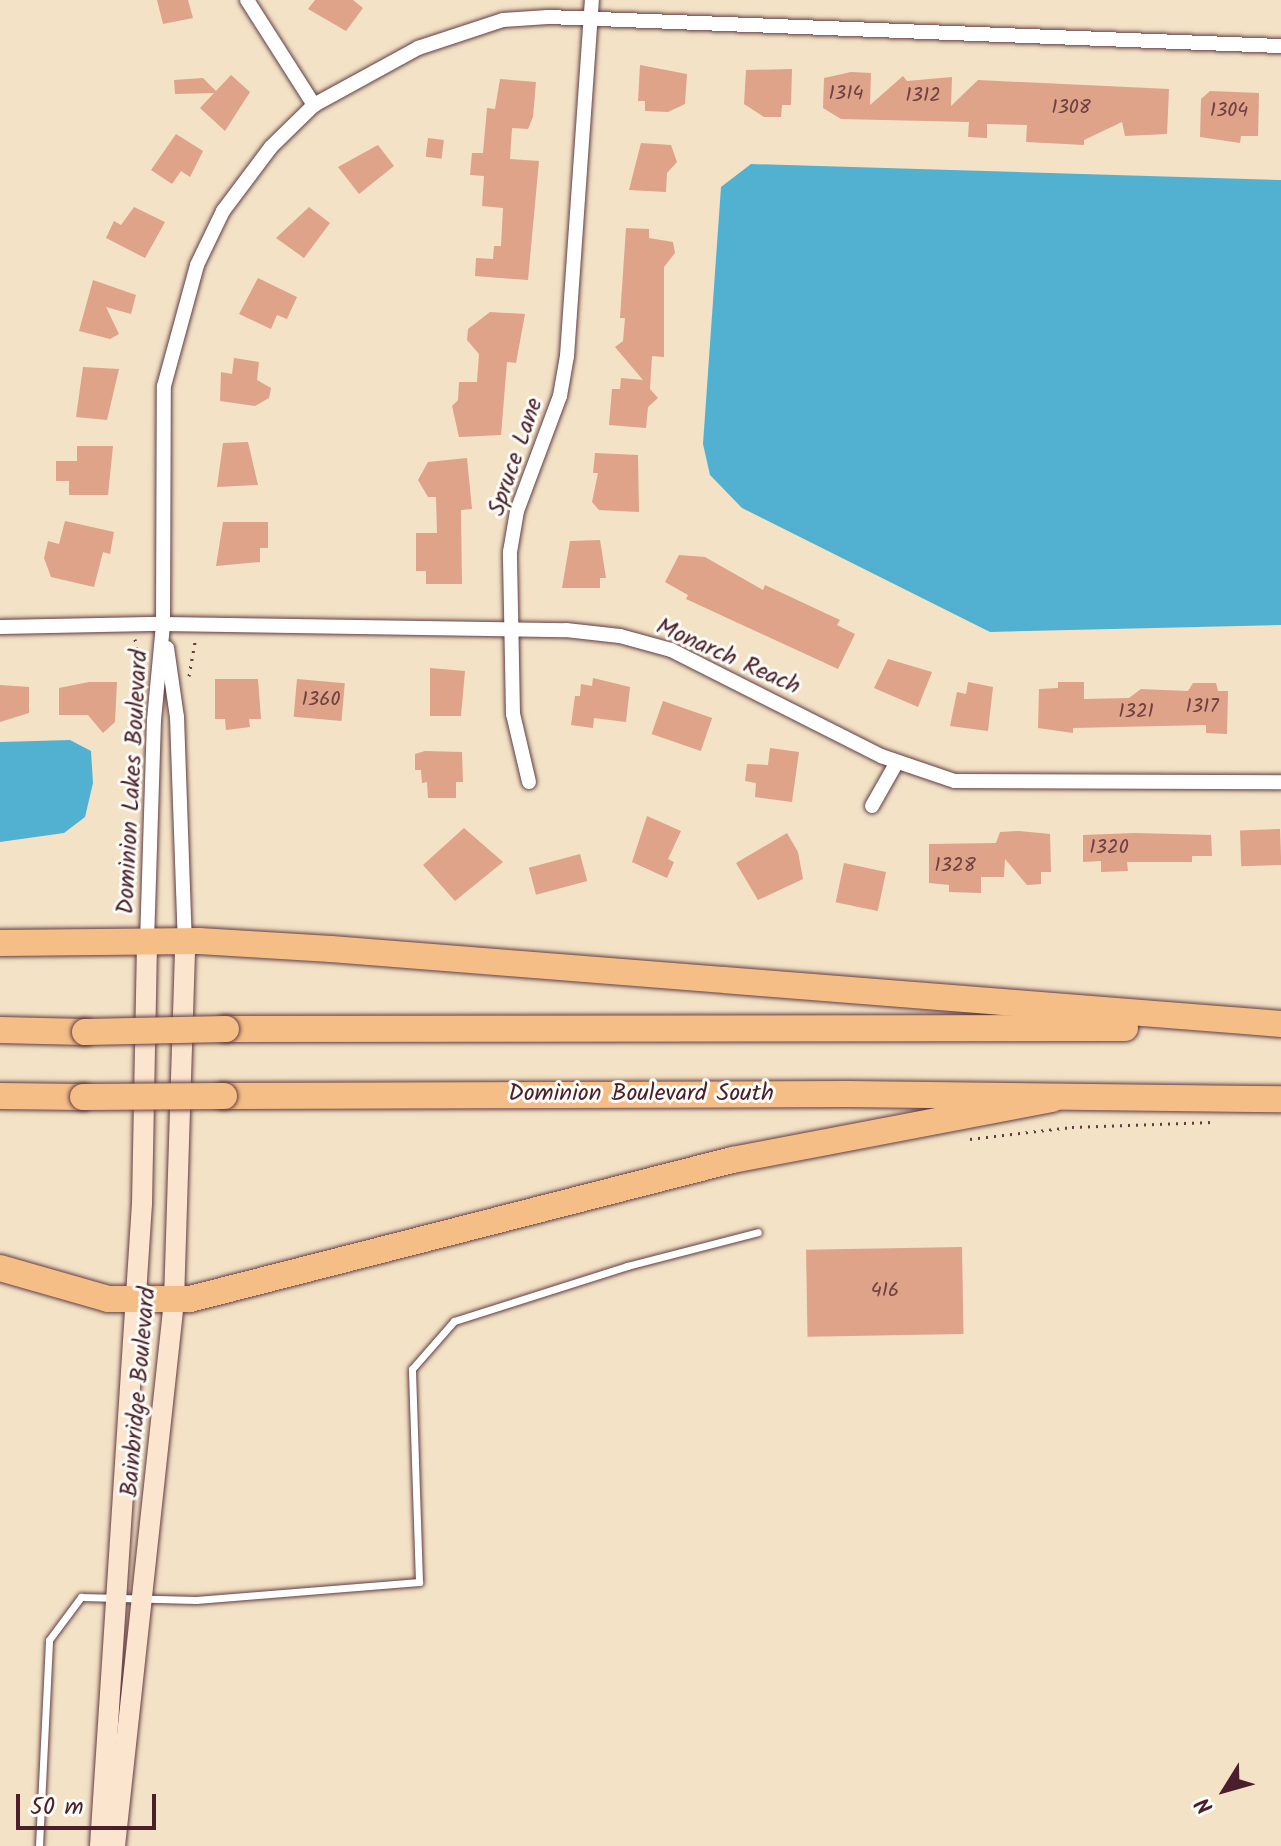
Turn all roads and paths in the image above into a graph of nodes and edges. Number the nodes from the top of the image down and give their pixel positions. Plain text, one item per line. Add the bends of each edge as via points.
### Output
1 (247, 0) edge
2 (592, 0) edge
3 (590, 17) junction
4 (1281, 46) edge
5 (314, 105) junction
6 (163, 624) junction
7 (0, 627) edge
8 (512, 633) junction
9 (897, 762) junction
10 (529, 782) dead end
11 (1281, 782) edge
12 (872, 806) dead end
13 (185, 941) junction
14 (147, 942) junction
15 (0, 943) edge
16 (1281, 1026) edge
17 (0, 1030) edge
18 (0, 1096) edge
19 (1061, 1099) junction
20 (1281, 1099) edge
21 (1221, 1122) dead end
22 (1072, 1127) dead end
23 (758, 1232) dead end
24 (0, 1268) edge
25 (174, 1301) junction
26 (135, 1303) junction
27 (115, 1599) junction
28 (144, 1602) junction
29 (39, 1846) edge
30 (100, 1846) edge
31 (115, 1846) edge

1 - 5 street
2 - 3 street, Spruce Lane
3 - 4 street, Dominion Lakes Boulevard
3 - 5 street, Dominion Lakes Boulevard via 503,20 460,32 418,48
3 - 8 street, Spruce Lane via 567,356 548,435 517,511 508,592
5 - 6 street, Dominion Lakes Boulevard via 271,147 223,211 197,265 177,327 164,386 161,443
6 - 7 street, Monarch Reach
6 - 8 street, Monarch Reach
6 - 13 street, Dominion Lakes Boulevard via 177,717
6 - 14 street, Dominion Lakes Boulevard via 154,720
8 - 9 street, Monarch Reach via 606,635 671,650
8 - 10 street, Spruce Lane via 513,714
9 - 11 street, Monarch Reach via 955,781 994,785
9 - 12 street
13 - 14 highway
13 - 16 highway
13 - 25 main road, Bainbridge Boulevard
14 - 15 highway
14 - 26 main road, Bainbridge Boulevard
16 - 17 highway, bridge
18 - 19 highway, Dominion Boulevard South, bridge via 848,1094
19 - 20 highway, Dominion Boulevard South
19 - 25 highway via 732,1160
21 - 22 path
23 - 28 lane via 627,1266 454,1321 412,1369 419,1582
24 - 26 highway
25 - 26 highway
25 - 28 main road, Bainbridge Boulevard
26 - 27 main road, Bainbridge Boulevard
27 - 28 lane
27 - 29 lane via 81,1597 49,1640
27 - 30 main road, Bainbridge Boulevard
28 - 31 main road, Bainbridge Boulevard

